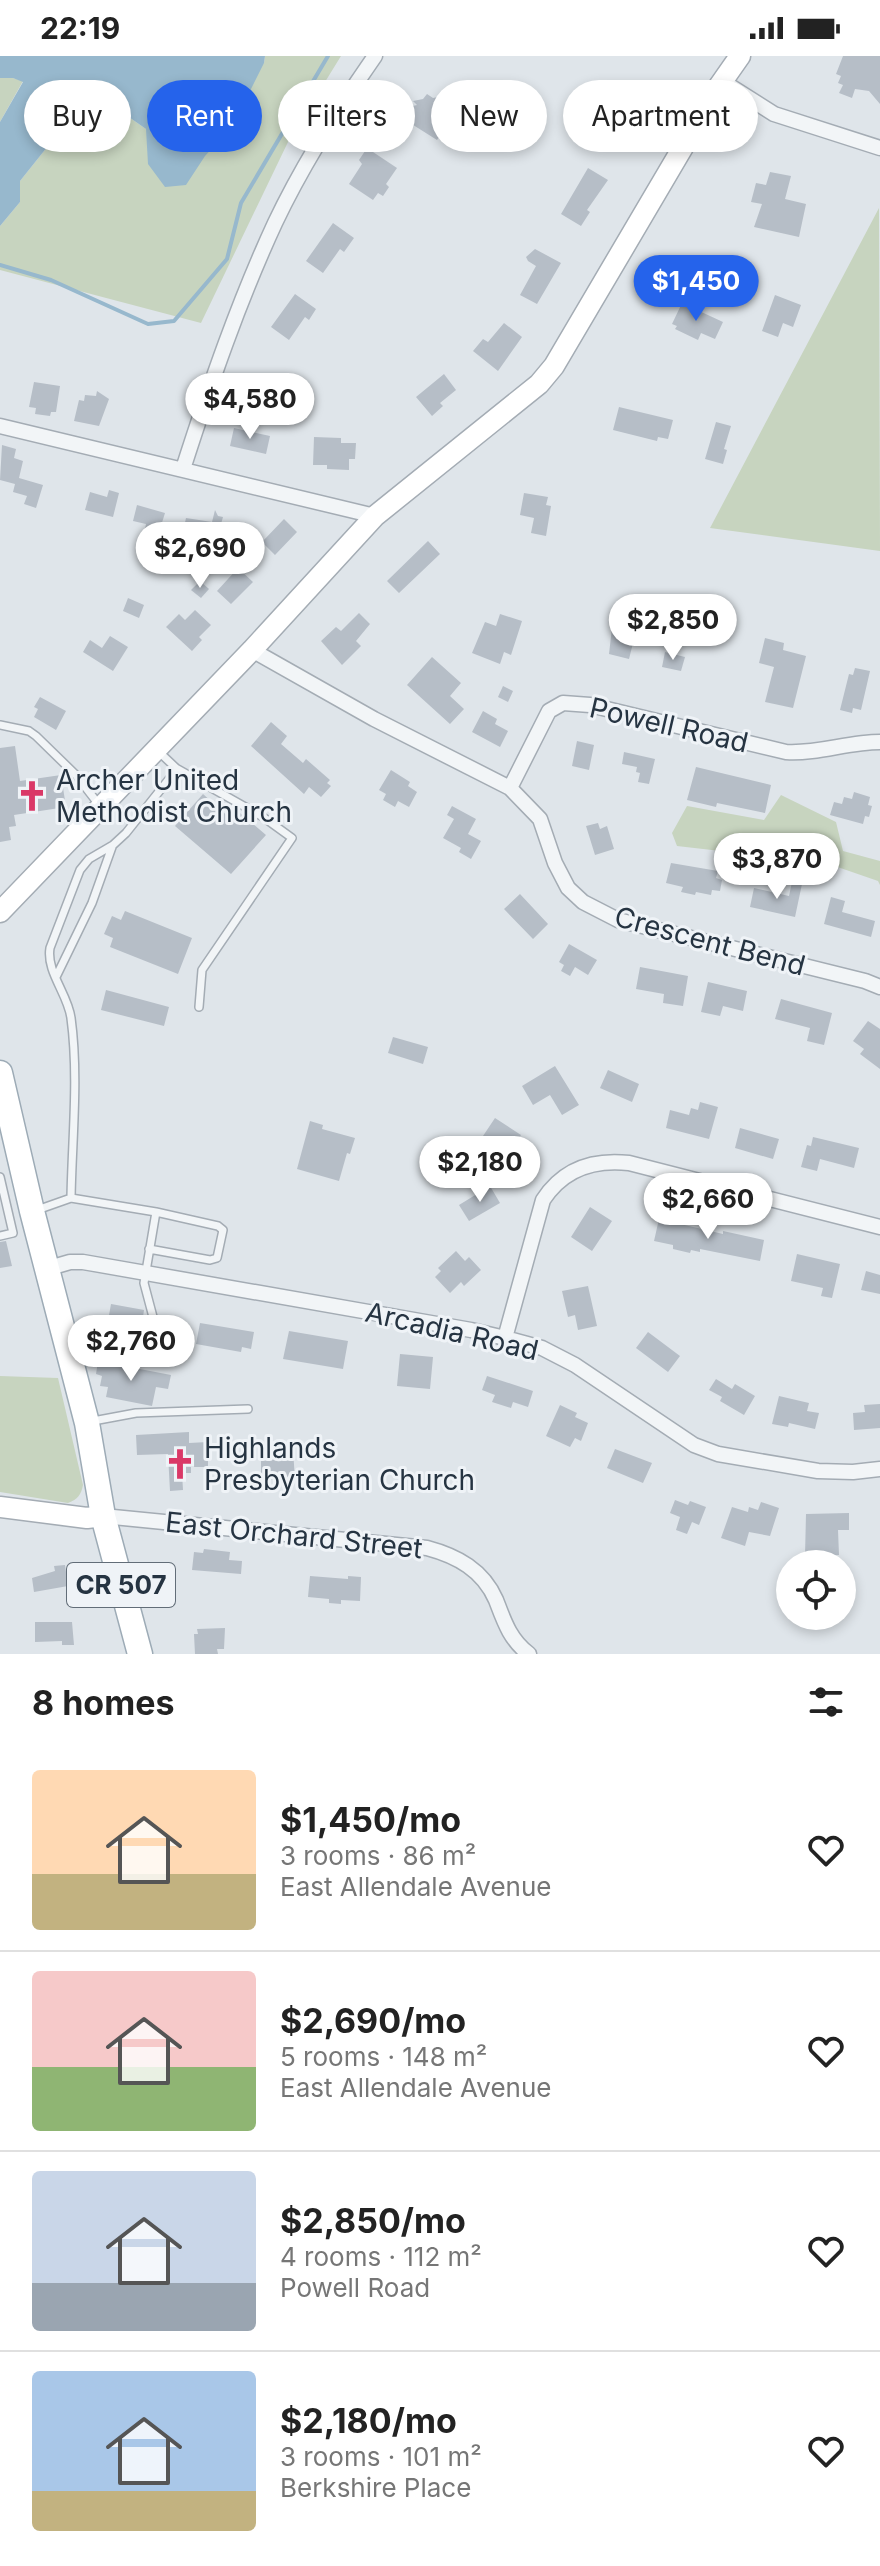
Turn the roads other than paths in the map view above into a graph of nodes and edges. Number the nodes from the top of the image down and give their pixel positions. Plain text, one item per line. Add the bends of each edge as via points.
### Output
1 (375, 56) edge
2 (740, 56) edge
3 (723, 80) edge
4 (758, 104) edge
5 (880, 148) edge
6 (680, 152) edge
7 (0, 426) edge
8 (183, 469) junction
9 (375, 516) junction
10 (252, 650) junction
11 (0, 725) edge
12 (880, 742) edge
13 (156, 750) junction
14 (176, 768) junction
15 (510, 788) junction
16 (102, 807) junction
17 (113, 845) junction
18 (0, 912) edge
19 (56, 977) junction
20 (880, 987) edge
21 (199, 1007) dead end
22 (2, 1088) edge
23 (0, 1177) edge
24 (71, 1198) junction
25 (32, 1211) junction
26 (156, 1212) junction
27 (880, 1227) edge
28 (0, 1236) edge
29 (149, 1249) junction
30 (46, 1269) junction
31 (145, 1271) junction
32 (505, 1338) junction
33 (147, 1349) dead end
34 (248, 1409) dead end
35 (87, 1423) junction
36 (880, 1469) edge
37 (0, 1507) edge
38 (103, 1516) junction
39 (140, 1654) edge
40 (529, 1654) edge

1 - 8 street via 326,129 276,221 218,362
2 - 3 main road
4 - 5 street via 774,114
6 - 9 main road via 554,366 520,401
7 - 8 street
8 - 9 street
9 - 10 main road
10 - 13 main road
10 - 15 street
11 - 16 lane via 36,736
12 - 15 street, Powell Road via 786,752 563,703 549,711
13 - 14 lane
13 - 16 main road
14 - 17 lane
14 - 21 lane via 292,838 202,970
15 - 20 street, Crescent Bend via 540,819 568,888 599,911
16 - 18 main road
17 - 19 lane
17 - 19 lane via 80,870 50,948 48,960
19 - 24 lane via 71,1016
22 - 25 main road, CR 507 via 11,1154
23 - 28 lane via 13,1233
24 - 25 lane
24 - 26 lane
25 - 30 main road, CR 507
26 - 29 lane
26 - 29 lane via 218,1226 223,1237 217,1258 210,1260
27 - 32 street via 629,1163 597,1162 553,1185 543,1200
29 - 31 lane
30 - 31 street, Arcadia Road via 83,1262
30 - 35 main road, CR 507
31 - 32 street, Arcadia Road
31 - 33 lane via 153,1317
32 - 36 street, Arcadia Road via 575,1365 694,1445 718,1454 818,1471
34 - 35 lane via 136,1413
35 - 38 main road, CR 507
37 - 38 main road
38 - 39 main road, CR 507
38 - 40 street, East Orchard Street via 427,1548 451,1555 486,1581 511,1637

